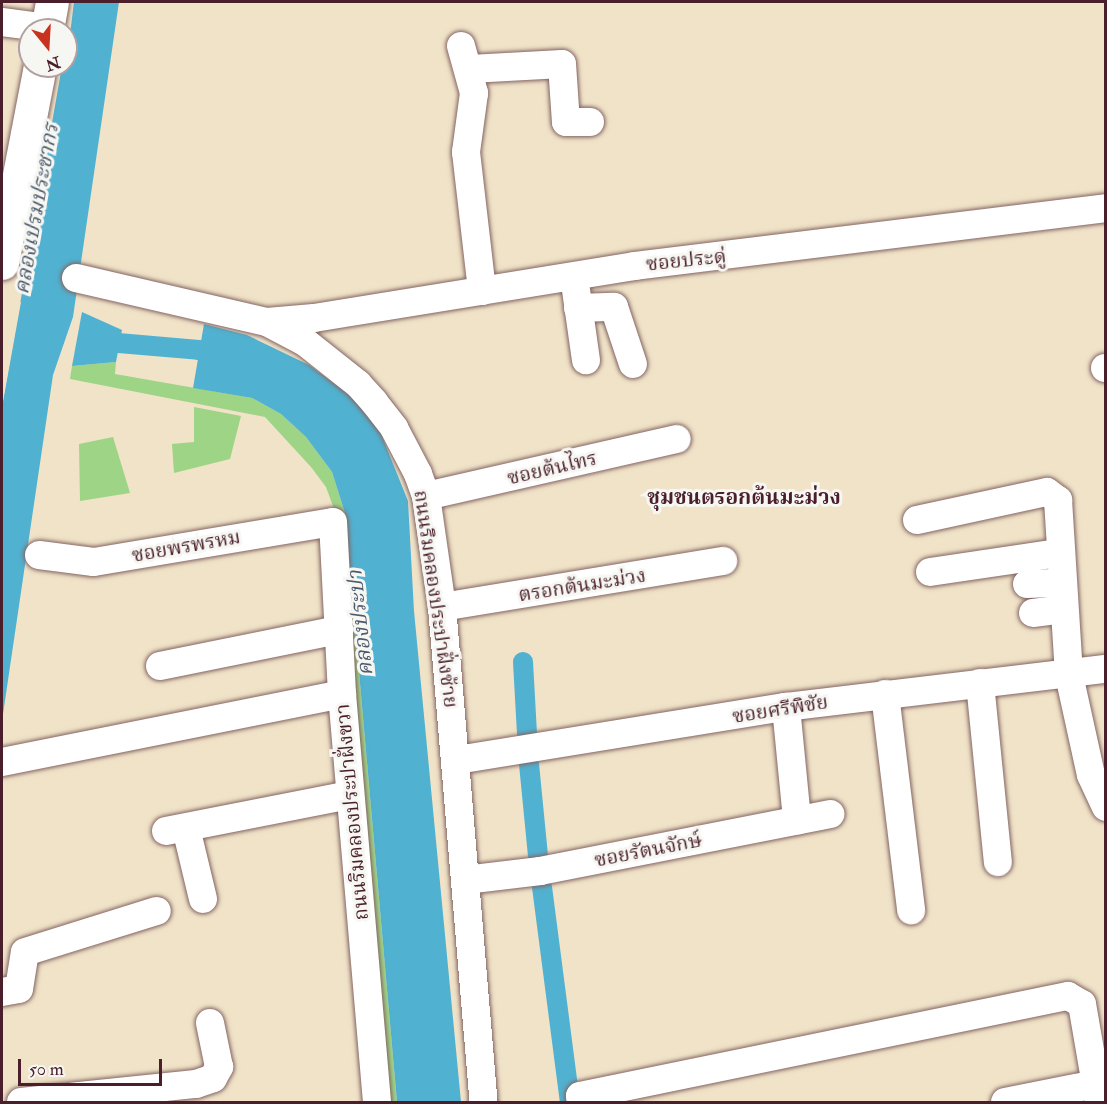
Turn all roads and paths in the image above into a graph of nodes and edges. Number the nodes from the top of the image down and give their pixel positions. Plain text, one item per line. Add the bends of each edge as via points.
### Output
1 (18, 21) edge
2 (2, 22) edge
3 (38, 78) edge
4 (590, 122) dead end
5 (1106, 208) edge
6 (2, 263) edge
7 (574, 276) junction
8 (76, 278) dead end
9 (482, 291) junction
10 (578, 308) junction
11 (267, 322) junction
12 (586, 360) dead end
13 (633, 364) dead end
14 (677, 440) dead end
15 (426, 496) junction
16 (917, 520) dead end
17 (333, 522) joint
18 (1058, 553) junction
19 (39, 555) dead end
20 (723, 561) dead end
21 (930, 572) dead end
22 (1027, 584) dead end
23 (1063, 596) junction
24 (442, 607) junction
25 (1033, 613) dead end
26 (339, 630) junction
27 (160, 666) dead end
28 (1106, 669) edge
29 (1069, 675) junction
30 (980, 683) junction
31 (342, 694) junction
32 (885, 694) junction
33 (786, 707) junction
34 (457, 760) junction
35 (2, 762) edge
36 (1098, 774) edge
37 (350, 795) junction
38 (1106, 807) edge
39 (830, 814) dead end
40 (797, 820) junction
41 (998, 862) dead end
42 (465, 880) junction
43 (203, 899) dead end
44 (911, 910) dead end
45 (157, 911) dead end
46 (2, 992) edge
47 (210, 1023) dead end
48 (1100, 1090) edge
49 (21, 1102) edge
50 (377, 1102) edge
51 (483, 1102) edge
52 (580, 1102) edge
53 (1005, 1102) edge

1 - 2 street
3 - 6 main road
4 - 9 street via 566,122 562,64 466,58 474,93 466,152
5 - 7 street, ซอยประดู่
7 - 9 street, ซอยประดู่
7 - 10 street
8 - 11 street, ถนนริมคลองประปาฝั่งซ้าย
9 - 11 street, ซอยประดู่
10 - 12 street
10 - 13 street via 614,307
11 - 15 street, ถนนริมคลองประปาฝั่งซ้าย via 305,342 369,396 394,428
14 - 15 street, ซอยต้นไทร
15 - 24 street, ถนนริมคลองประปาฝั่งซ้าย
16 - 18 street via 1047,492 1058,500
17 - 19 street, ซอยพรพรหม via 94,562
17 - 26 street, ถนนริมคลองประปาฝั่งขวา
18 - 21 street
18 - 23 street
20 - 24 street, ตรอกต้นมะม่วง
22 - 23 street
23 - 25 street
23 - 29 street
24 - 34 street, ถนนริมคลองประปาฝั่งซ้าย
26 - 27 street
26 - 31 street, ถนนริมคลองประปาฝั่งขวา
28 - 29 street, ซอยศรีพิชัย
29 - 30 street, ซอยศรีพิชัย
29 - 36 street
30 - 32 street, ซอยศรีพิชัย
30 - 41 street
31 - 35 street
31 - 37 street, ถนนริมคลองประปาฝั่งขวา
32 - 33 street, ซอยศรีพิชัย
32 - 44 street
33 - 34 street, ซอยศรีพิชัย
33 - 40 street
34 - 42 street, ถนนริมคลองประปาฝั่งซ้าย
36 - 38 street
37 - 43 street via 176,830
37 - 50 street, ถนนริมคลองประปาฝั่งขวา
39 - 40 street, ซอยรัตนจักษ์
40 - 42 street, ซอยรัตนจักษ์ via 540,871
42 - 51 street, ถนนริมคลองประปาฝั่งซ้าย
45 - 46 street via 25,952 19,989
47 - 49 street via 219,1067 213,1078 196,1084
48 - 52 street via 1082,1004 1068,996 580,1096
48 - 53 street

